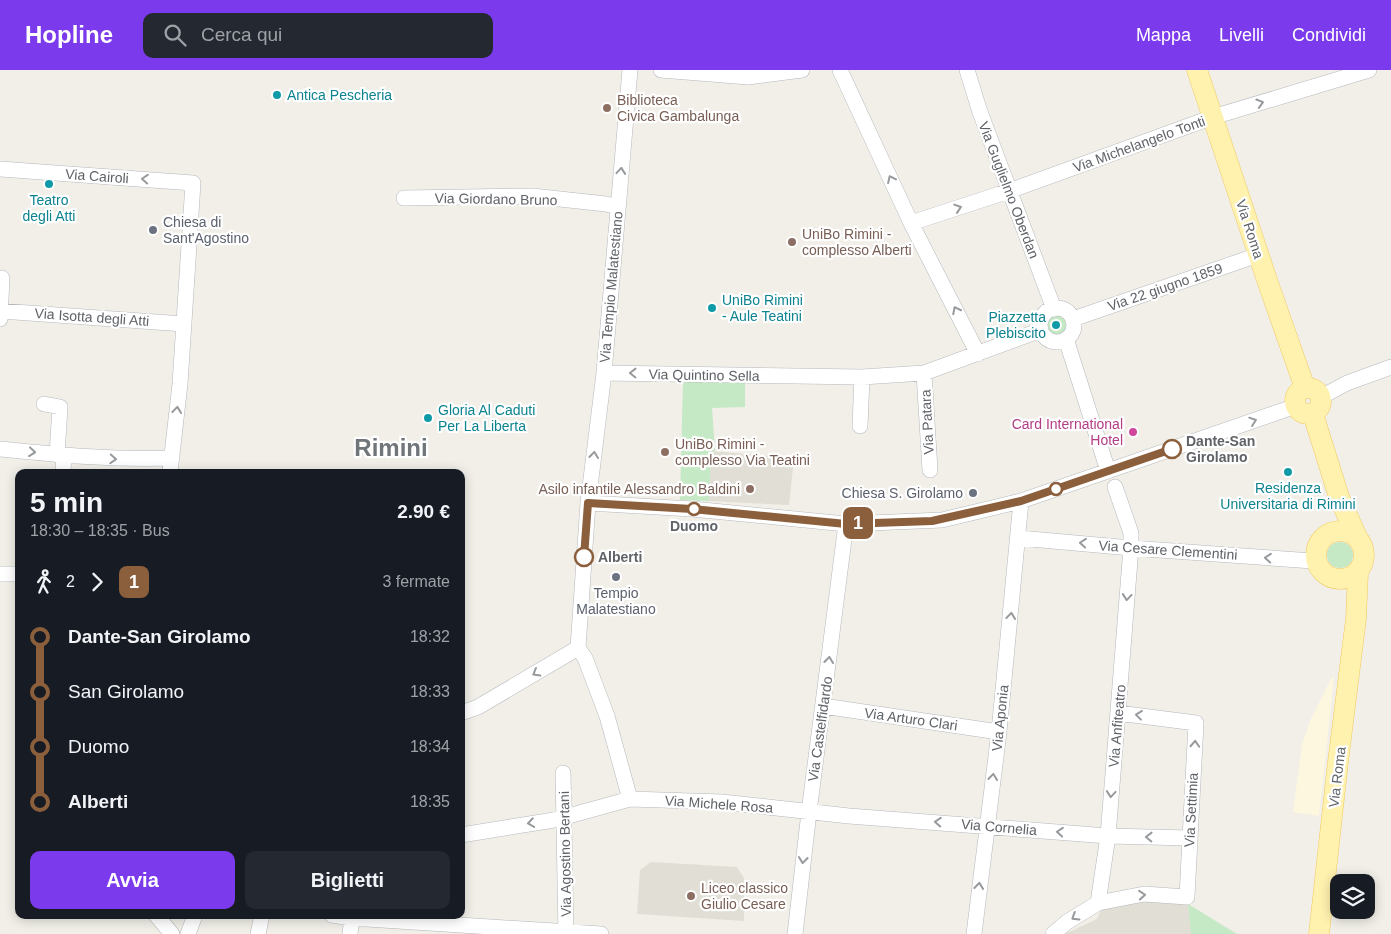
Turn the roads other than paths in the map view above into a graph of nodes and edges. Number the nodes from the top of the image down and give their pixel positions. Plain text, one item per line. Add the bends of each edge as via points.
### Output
1 (630, 70) edge
2 (660, 70) edge
3 (802, 70) edge
4 (840, 70) edge
5 (967, 70) edge
6 (1197, 70) edge
7 (1369, 70) edge
8 (774, 72) edge
9 (1213, 117) junction
10 (0, 169) edge
11 (1009, 191) junction
12 (404, 198) dead end
13 (618, 207) junction
14 (912, 223) junction
15 (1258, 255) junction
16 (2, 278) dead end
17 (1054, 308) junction
18 (0, 314) edge
19 (1073, 319) junction
20 (184, 324) junction
21 (1042, 330) junction
22 (1066, 339) junction
23 (978, 354) junction
24 (1391, 367) edge
25 (604, 373) junction
26 (924, 373) junction
27 (862, 377) junction
28 (1309, 401) junction
29 (44, 404) dead end
30 (860, 426) dead end
31 (0, 448) edge
32 (61, 455) junction
33 (171, 465) edge
34 (63, 469) edge
35 (930, 470) dead end
36 (1108, 471) junction
37 (1115, 488) dead end
38 (1339, 497) junction
39 (1021, 501) junction
40 (588, 503) junction
41 (846, 524) junction
42 (1329, 534) junction
43 (1357, 537) junction
44 (1019, 538) junction
45 (1131, 548) junction
46 (1317, 560) junction
47 (1358, 572) junction
48 (0, 574) edge
49 (15, 574) edge
50 (1338, 579) junction
51 (1356, 619) junction
52 (578, 648) junction
53 (823, 706) junction
54 (465, 711) edge
55 (1118, 713) junction
56 (999, 732) junction
57 (563, 774) dead end
58 (630, 799) junction
59 (809, 812) junction
60 (564, 817) junction
61 (986, 826) junction
62 (465, 834) edge
63 (1108, 836) junction
64 (1190, 838) junction
65 (1098, 903) junction
66 (159, 919) edge
67 (194, 919) edge
68 (261, 919) edge
69 (352, 919) edge
70 (390, 919) edge
71 (566, 933) edge
72 (172, 934) edge
73 (188, 934) edge
74 (258, 934) edge
75 (350, 934) edge
76 (601, 934) edge
77 (795, 934) edge
78 (974, 934) edge
79 (1053, 934) edge
80 (1319, 934) edge

13 -> 1 street, Via Tempio Malatestiano
2 - 8 street via 746,76
3 - 8 street
14 -> 4 street
5 - 11 street, Via Guglielmo Oberdan
6 - 9 main road, Via Roma
9 -> 7 street, Via Michelangelo Tonti
9 - 11 street, Via Michelangelo Tonti
9 - 15 main road, Via Roma
20 -> 10 street, Via Cairoli via 193,183
14 -> 11 street, Via Michelangelo Tonti
11 - 17 street, Via Guglielmo Oberdan
12 - 13 street, Via Giordano Bruno via 532,196
13 - 25 street, Via Tempio Malatestiano
23 -> 14 street
15 - 19 street, Via 22 giugno 1859
15 - 28 main road, Via Roma
16 - 18 street
17 - 19 street via 1063,309
17 - 21 street via 1044,314
18 - 20 street, Via Isotta degli Atti
19 - 22 street via 1072,332
33 -> 20 street
21 - 22 street via 1054,341
21 - 23 street
22 - 36 street
23 - 26 street
24 - 28 street
27 -> 25 street, Via Quintino Sella
40 -> 25 street, Via Tempio Malatestiano
26 - 27 street
26 - 35 street, Via Patara
27 - 30 street
36 -> 28 street
28 - 38 main road, Via Roma
29 - 32 street via 60,406
31 -> 32 street
32 -> 33 street
32 - 34 street
36 - 39 street
37 - 45 street via 1131,533
38 - 42 main road, Via Roma via 1337,520
38 - 43 main road, Via Roma
39 - 41 street via 942,520
39 - 44 street, Via Aponia
40 - 41 street
40 - 52 street, Via Tempio Malatestiano
53 -> 41 street, Via Castelfidardo
42 - 43 main road via 1343,531
42 - 46 main road via 1319,545
43 - 47 main road via 1364,550
45 -> 44 street, Via Cesare Clementini
56 -> 44 street, Via Aponia
46 -> 45 street, Via Cesare Clementini
45 -> 55 street, Via Anfiteatro
46 - 50 main road via 1324,573
47 - 50 main road
47 - 51 main road, Via Roma
48 - 49 street
50 - 51 main road
51 - 80 main road, Via Roma
52 -> 54 street
52 - 58 street via 585,658 607,716
53 - 56 street, Via Arturo Clari
53 - 59 street, Via Castelfidardo
55 -> 63 street, Via Anfiteatro
64 -> 55 street, Via Settimia via 1196,723
61 -> 56 street, Via Aponia
57 - 60 street, Via Agostino Bertani
58 - 59 street, Via Michele Rosa via 722,802
58 - 60 street, Via Michele Rosa
61 -> 59 street, Via Cornelia
59 -> 77 street, Via Castelfidardo
60 -> 62 street, Via Michele Rosa
60 - 71 street, Via Agostino Bertani
63 -> 61 street, Via Cornelia
78 -> 61 street, Via Aponia
64 -> 63 street, Via Cornelia
63 - 65 street, Via Anfiteatro
65 -> 64 street, Via Settimia via 1144,894 1187,897
65 -> 79 street
66 - 72 street
67 - 73 street
68 - 74 street
69 - 75 street
70 - 71 street
71 - 76 street

